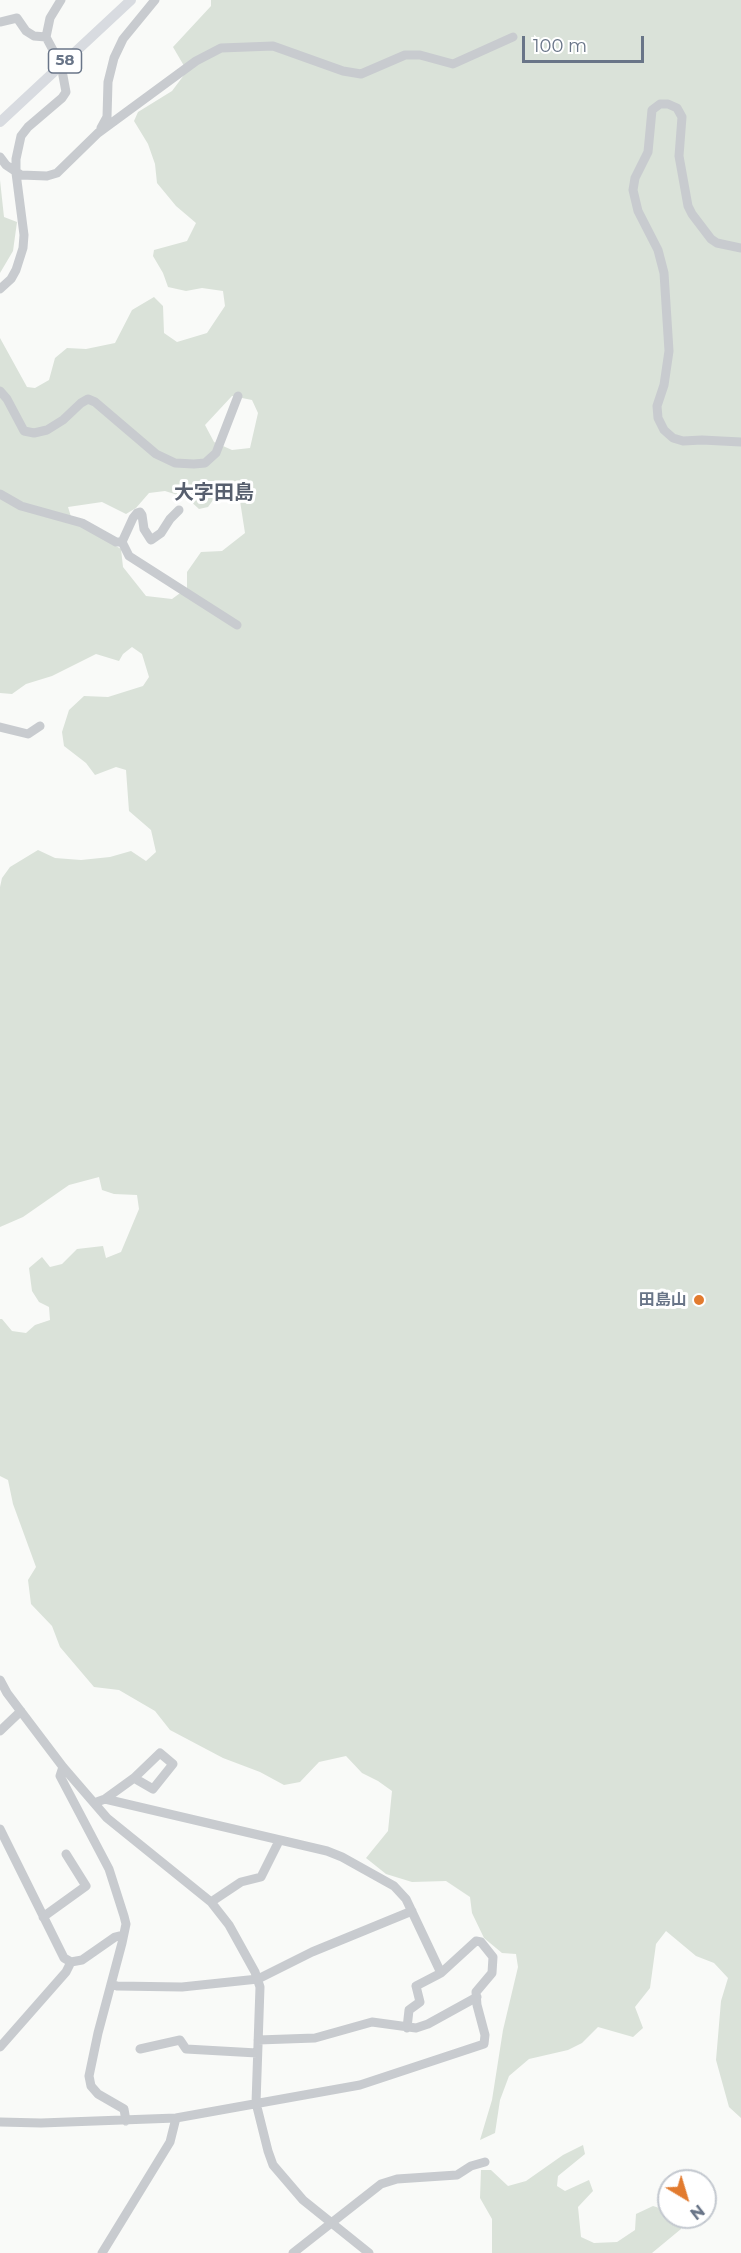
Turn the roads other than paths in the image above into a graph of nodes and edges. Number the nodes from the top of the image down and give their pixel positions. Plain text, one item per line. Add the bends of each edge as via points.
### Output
1 (61, 0) edge
2 (131, 0) edge
3 (155, 0) edge
4 (0, 22) edge
5 (46, 37) junction
6 (513, 37) dead end
7 (61, 65) junction
8 (0, 122) edge
9 (98, 133) junction
10 (0, 157) edge
11 (16, 173) junction
12 (741, 248) edge
13 (0, 289) edge
14 (0, 391) edge
15 (238, 396) dead end
16 (741, 442) edge
17 (0, 494) edge
18 (179, 510) dead end
19 (122, 542) junction
20 (237, 625) dead end
21 (40, 726) dead end
22 (0, 727) edge
23 (0, 1680) edge
24 (21, 1711) junction
25 (0, 1731) edge
26 (63, 1767) junction
27 (134, 1778) dead end
28 (105, 1799) junction
29 (94, 1803) junction
30 (0, 1829) edge
31 (279, 1841) junction
32 (66, 1854) dead end
33 (211, 1902) junction
34 (412, 1911) junction
35 (43, 1917) junction
36 (123, 1935) junction
37 (71, 1962) junction
38 (441, 1973) junction
39 (258, 1979) junction
40 (111, 1984) junction
41 (477, 1996) junction
42 (407, 2028) junction
43 (258, 2040) junction
44 (0, 2047) edge
45 (140, 2049) dead end
46 (257, 2053) junction
47 (256, 2103) junction
48 (176, 2118) junction
49 (126, 2121) junction
50 (0, 2122) edge
51 (485, 2162) dead end
52 (330, 2223) junction
53 (102, 2253) edge
54 (293, 2253) edge
55 (369, 2253) edge

1 - 5 street via 50,18
2 - 7 main road, 58
3 - 9 street via 123,39 114,58 108,82 107,117
4 - 5 street via 17,18 33,36
5 - 7 street
6 - 9 street via 453,64 405,55 362,74 273,46 221,48 196,61
7 - 8 main road, 58
7 - 11 street via 66,92 21,136
9 - 11 street via 57,173
10 - 11 street
11 - 13 street via 24,235 21,258 11,279
12 - 16 street via 717,243 688,206 679,156 682,117 677,108 660,104 652,110 648,152 633,190 664,273 669,351 658,418 673,438
14 - 15 street via 24,431 47,430 88,399 156,454 175,463 194,464 205,463 216,453
17 - 19 street via 21,506 81,523
18 - 19 street via 151,540 144,530 142,515 137,513
19 - 20 street via 136,562
21 - 22 street via 28,734
23 - 24 street
24 - 25 street
24 - 26 street
26 - 29 street
26 - 36 street via 60,1776 109,1869 124,1916
27 - 28 street
28 - 29 street
28 - 31 street
29 - 33 street via 121,1831
30 - 35 street
31 - 33 street via 261,1877 241,1882
31 - 34 street via 342,1857 394,1886
32 - 35 street via 86,1886
33 - 39 street via 230,1925
34 - 38 street
34 - 39 street
35 - 37 street via 59,1951
36 - 37 street
36 - 40 street
37 - 44 street
38 - 41 street via 476,1941 481,1942 493,1957 492,1973 476,1992
38 - 42 street via 416,1986 420,2002 409,2010
39 - 40 street via 182,1987
39 - 43 street
40 - 49 street via 89,2076 98,2094 124,2109
41 - 42 street via 428,2024
41 - 47 street via 484,2044 360,2085
42 - 43 street via 372,2022 315,2038
43 - 46 street
45 - 46 street via 180,2040 186,2049
46 - 47 street
47 - 48 street
47 - 52 street via 273,2165 289,2186
48 - 49 street
48 - 53 street via 170,2142
49 - 50 street
51 - 52 street via 456,2175 397,2178 381,2184
52 - 54 street
52 - 55 street

